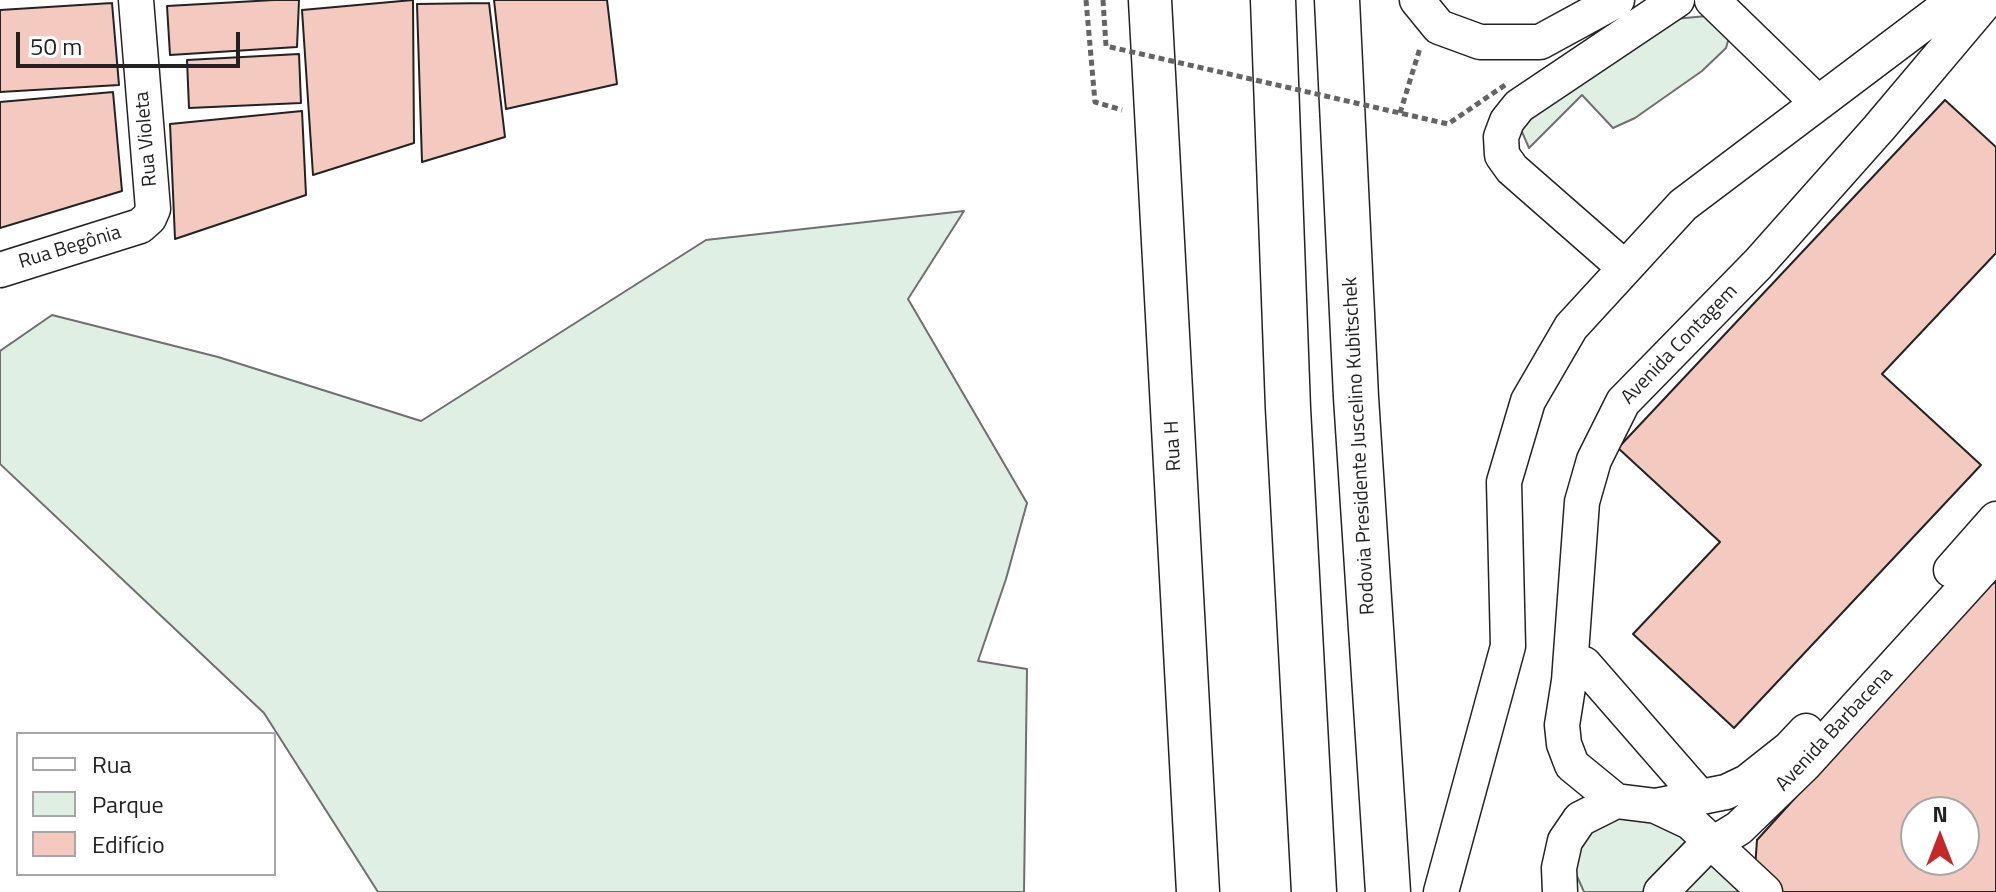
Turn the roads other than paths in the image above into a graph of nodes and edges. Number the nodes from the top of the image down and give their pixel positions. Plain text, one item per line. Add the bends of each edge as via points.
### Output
1 (136, 0) edge
2 (1150, 0) edge
3 (1273, 0) edge
4 (1337, 0) edge
5 (1417, 0) edge
6 (1617, 0) edge
7 (1677, 0) edge
8 (1712, 0) edge
9 (1955, 0) edge
10 (1987, 0) edge
11 (1818, 103) junction
12 (140, 226) joint
13 (1625, 268) junction
14 (0, 270) edge
15 (1996, 519) edge
16 (1996, 554) edge
17 (1584, 664) dead end
18 (1700, 797) junction
19 (1616, 801) junction
20 (1656, 806) junction
21 (1713, 844) junction
22 (1198, 892) edge
23 (1314, 892) edge
24 (1388, 892) edge
25 (1441, 892) edge
26 (1560, 892) edge
27 (1661, 892) edge
28 (1765, 892) edge

1 - 12 street, Rua Violeta via 153,209
2 - 22 main road, Rua H
3 - 23 highway
4 - 24 highway, Rodovia Presidente Juscelino Kubitschek
5 - 6 street via 1439,27 1480,42 1540,42
7 - 13 street via 1519,106 1501,137 1502,155 1512,169
8 - 11 street
9 - 11 street
10 - 19 street, Avenida Contagem via 1758,264 1623,402 1594,460 1582,502 1562,725 1572,765
11 - 13 street via 1683,205
12 - 14 street, Rua Begônia
13 - 25 street via 1571,327 1528,401 1504,482 1508,646
15 - 18 street, Avenida Barbacena via 1790,748 1747,782
16 - 21 street, Avenida Barbacena via 1804,765 1739,828
17 - 18 street
18 - 20 street
19 - 20 street
19 - 26 street via 1580,819 1565,841
20 - 21 street via 1690,822
21 - 27 street, Avenida Barbacena
21 - 28 street

